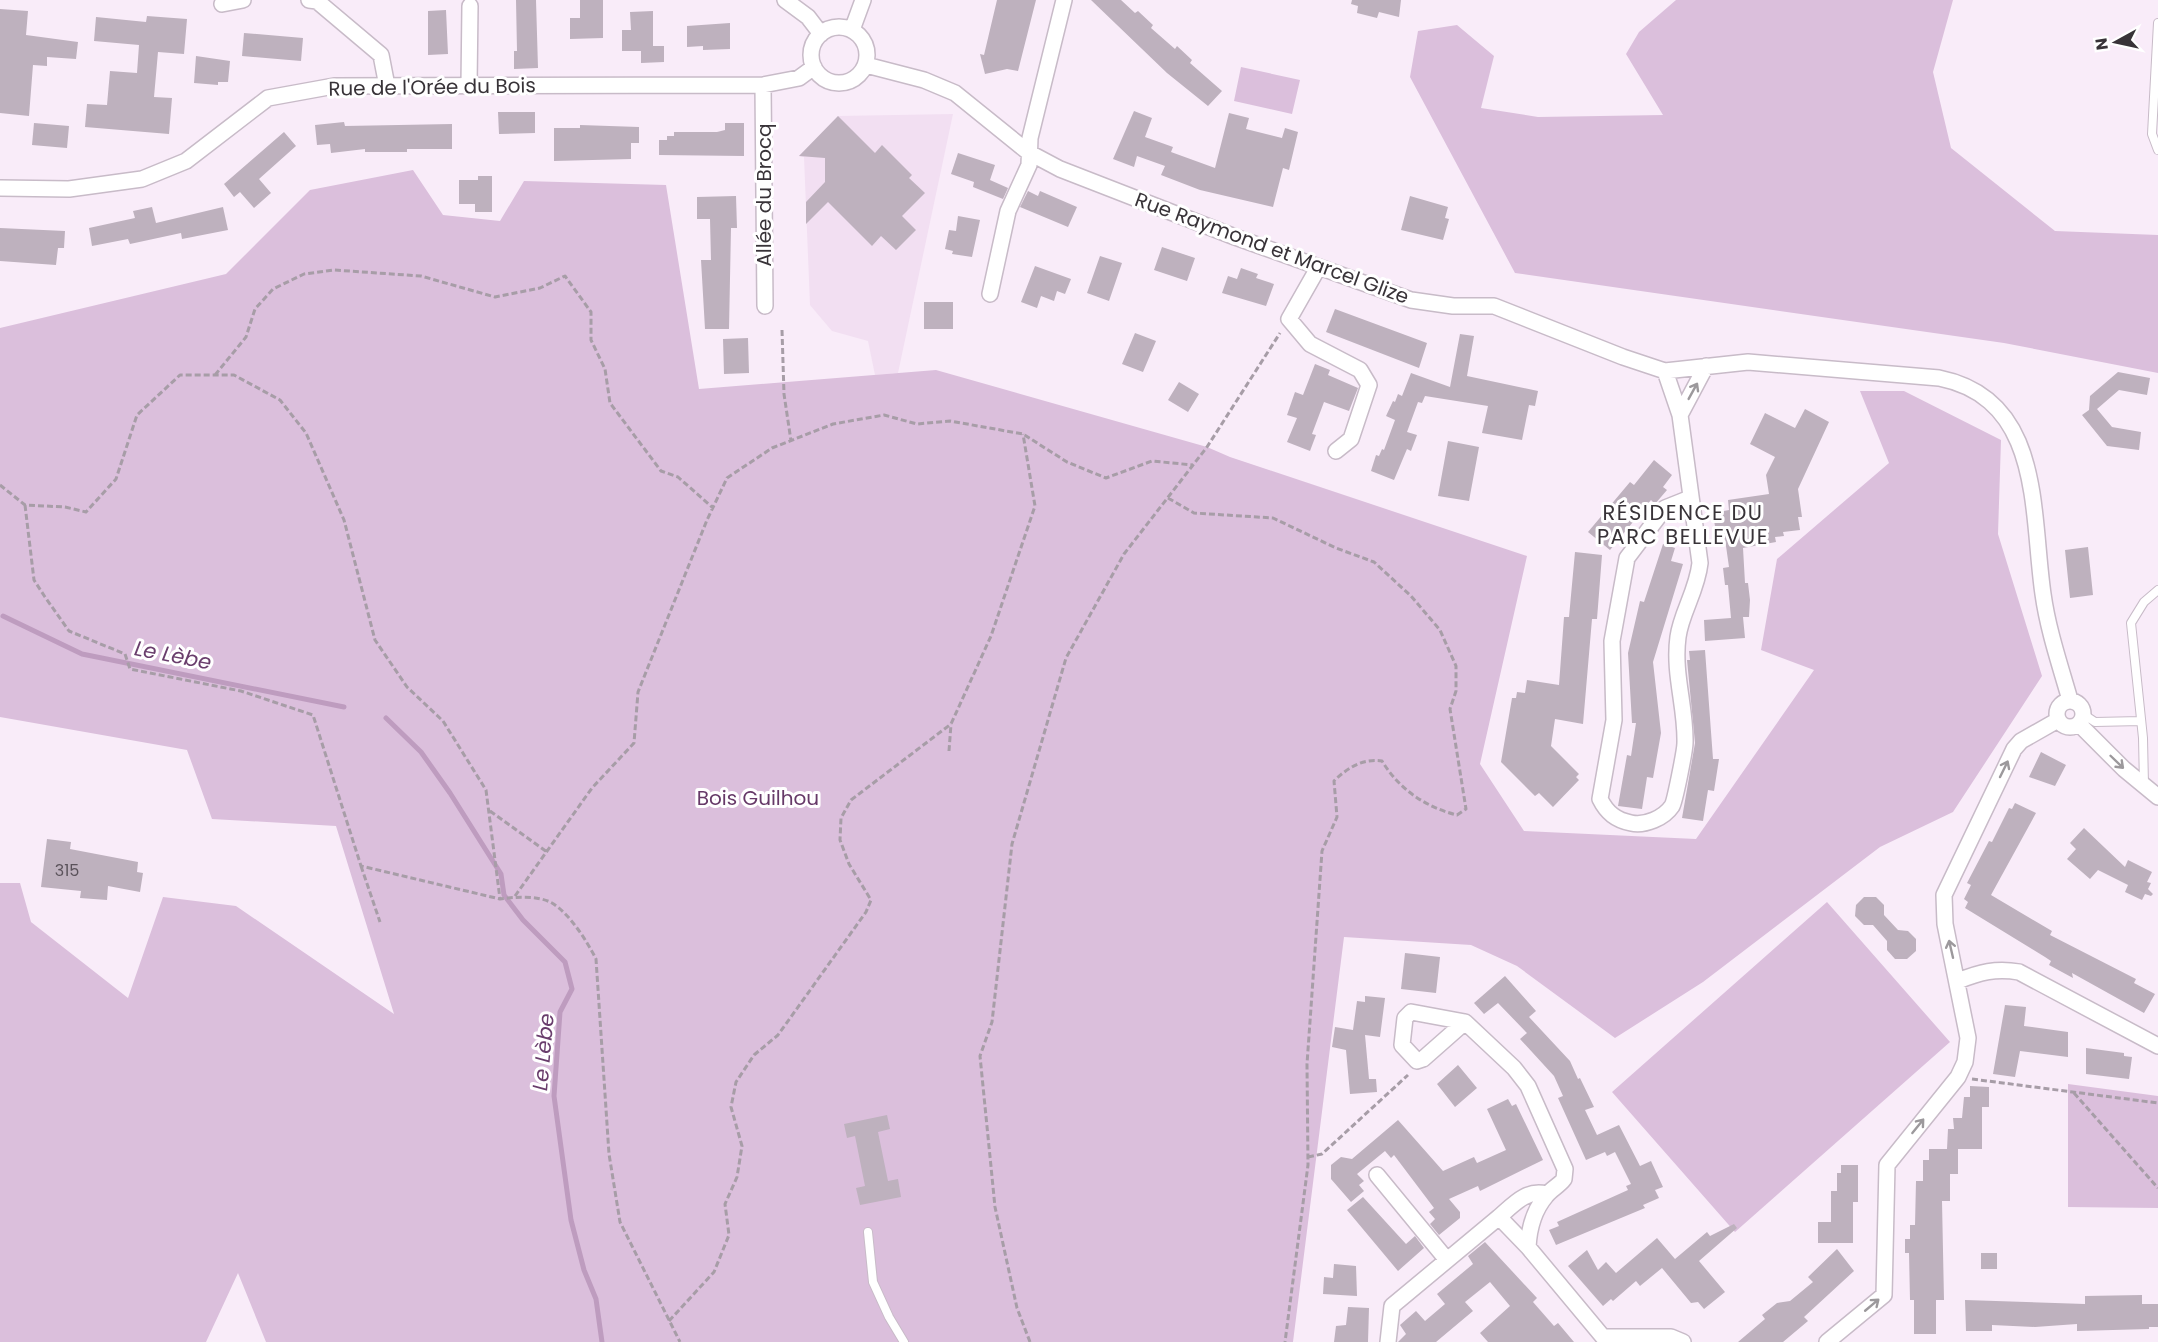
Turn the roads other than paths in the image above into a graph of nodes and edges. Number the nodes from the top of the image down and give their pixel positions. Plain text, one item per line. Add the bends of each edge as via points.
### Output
1 (243, 0) edge
2 (309, 0) edge
3 (785, 0) edge
4 (863, 0) edge
5 (1064, 0) edge
6 (222, 4) dead end
7 (470, 6) dead end
8 (2158, 23) edge
9 (852, 30) junction
10 (821, 34) junction
11 (866, 65) junction
12 (814, 67) junction
13 (469, 85) junction
14 (763, 85) junction
15 (387, 86) junction
16 (2158, 150) edge
17 (1028, 152) junction
18 (0, 188) edge
19 (1318, 268) junction
20 (990, 294) dead end
21 (765, 306) dead end
22 (1706, 366) junction
23 (1665, 371) junction
24 (1680, 415) junction
25 (1336, 451) dead end
26 (1690, 498) junction
27 (2158, 590) edge
28 (2070, 700) junction
29 (2081, 719) junction
30 (2058, 720) junction
31 (2141, 721) junction
32 (2144, 786) junction
33 (2158, 797) edge
34 (1958, 981) junction
35 (1465, 1022) junction
36 (2158, 1046) edge
37 (1377, 1175) dead end
38 (1546, 1194) junction
39 (1499, 1217) junction
40 (868, 1232) dead end
41 (1528, 1247) junction
42 (1448, 1260) junction
43 (904, 1342) edge
44 (1388, 1342) edge
45 (1683, 1342) edge
46 (1827, 1342) edge

1 - 6 street
2 - 15 street via 317,1 381,56
3 - 10 street via 808,17
4 - 9 street
5 - 17 street
7 - 13 street
8 - 16 lane via 2152,134
9 - 10 street via 832,28
9 - 11 street via 865,44
10 - 12 street via 812,51
11 - 12 street via 854,80 844,83 827,81
11 - 17 street, Rue Raymond et Marcel Glize via 924,80 955,93
12 - 14 street, Rue de l'Orée du Bois via 799,78
13 - 14 street, Rue de l'Orée du Bois
13 - 15 street, Rue de l'Orée du Bois
14 - 21 street, Allée du Brocq
15 - 18 street, Rue de l'Orée du Bois via 334,86 268,98 186,161 142,179 69,189
17 - 19 street, Rue Raymond et Marcel Glize via 1084,179
17 - 20 street via 1029,165 1008,212
19 - 23 street, Rue Raymond et Marcel Glize via 1411,300 1494,306
19 - 25 street via 1289,319 1310,344 1360,370 1369,385 1352,439
22 - 23 street, Rue Raymond et Marcel Glize
24 -> 22 street
22 - 28 street, Rue Raymond et Marcel Glize via 1748,362 1939,378 1965,385 1992,402 2012,426 2023,448 2047,620
23 - 24 street
24 - 26 street
26 - 26 street via 1700,563 1698,583 1678,634 1675,664 1685,744 1672,806 1655,820 1639,825 1619,820 1600,799 1614,720 1612,641 1627,558 1665,508
27 - 31 lane via 2144,602 2132,623
28 - 29 street via 2079,704
28 - 30 street via 2057,710
29 - 30 street via 2069,727
29 - 31 lane
29 -> 32 street
34 -> 30 street via 1943,908 1949,881 2014,749
31 - 32 lane
32 - 33 street
34 - 36 street via 1985,971 2019,972
46 -> 34 street via 1884,1295 1887,1165 1958,1077 1968,1051
35 - 35 street via 1423,1059 1417,1061 1402,1046 1405,1018 1411,1012
35 - 38 street via 1528,1086 1565,1169 1564,1179
37 - 42 street
38 - 39 street via 1524,1196
38 - 41 street via 1532,1224
39 - 41 street
39 - 42 street
40 - 43 lane via 873,1282
41 - 45 street via 1603,1336 1671,1337
42 - 44 street via 1392,1306

